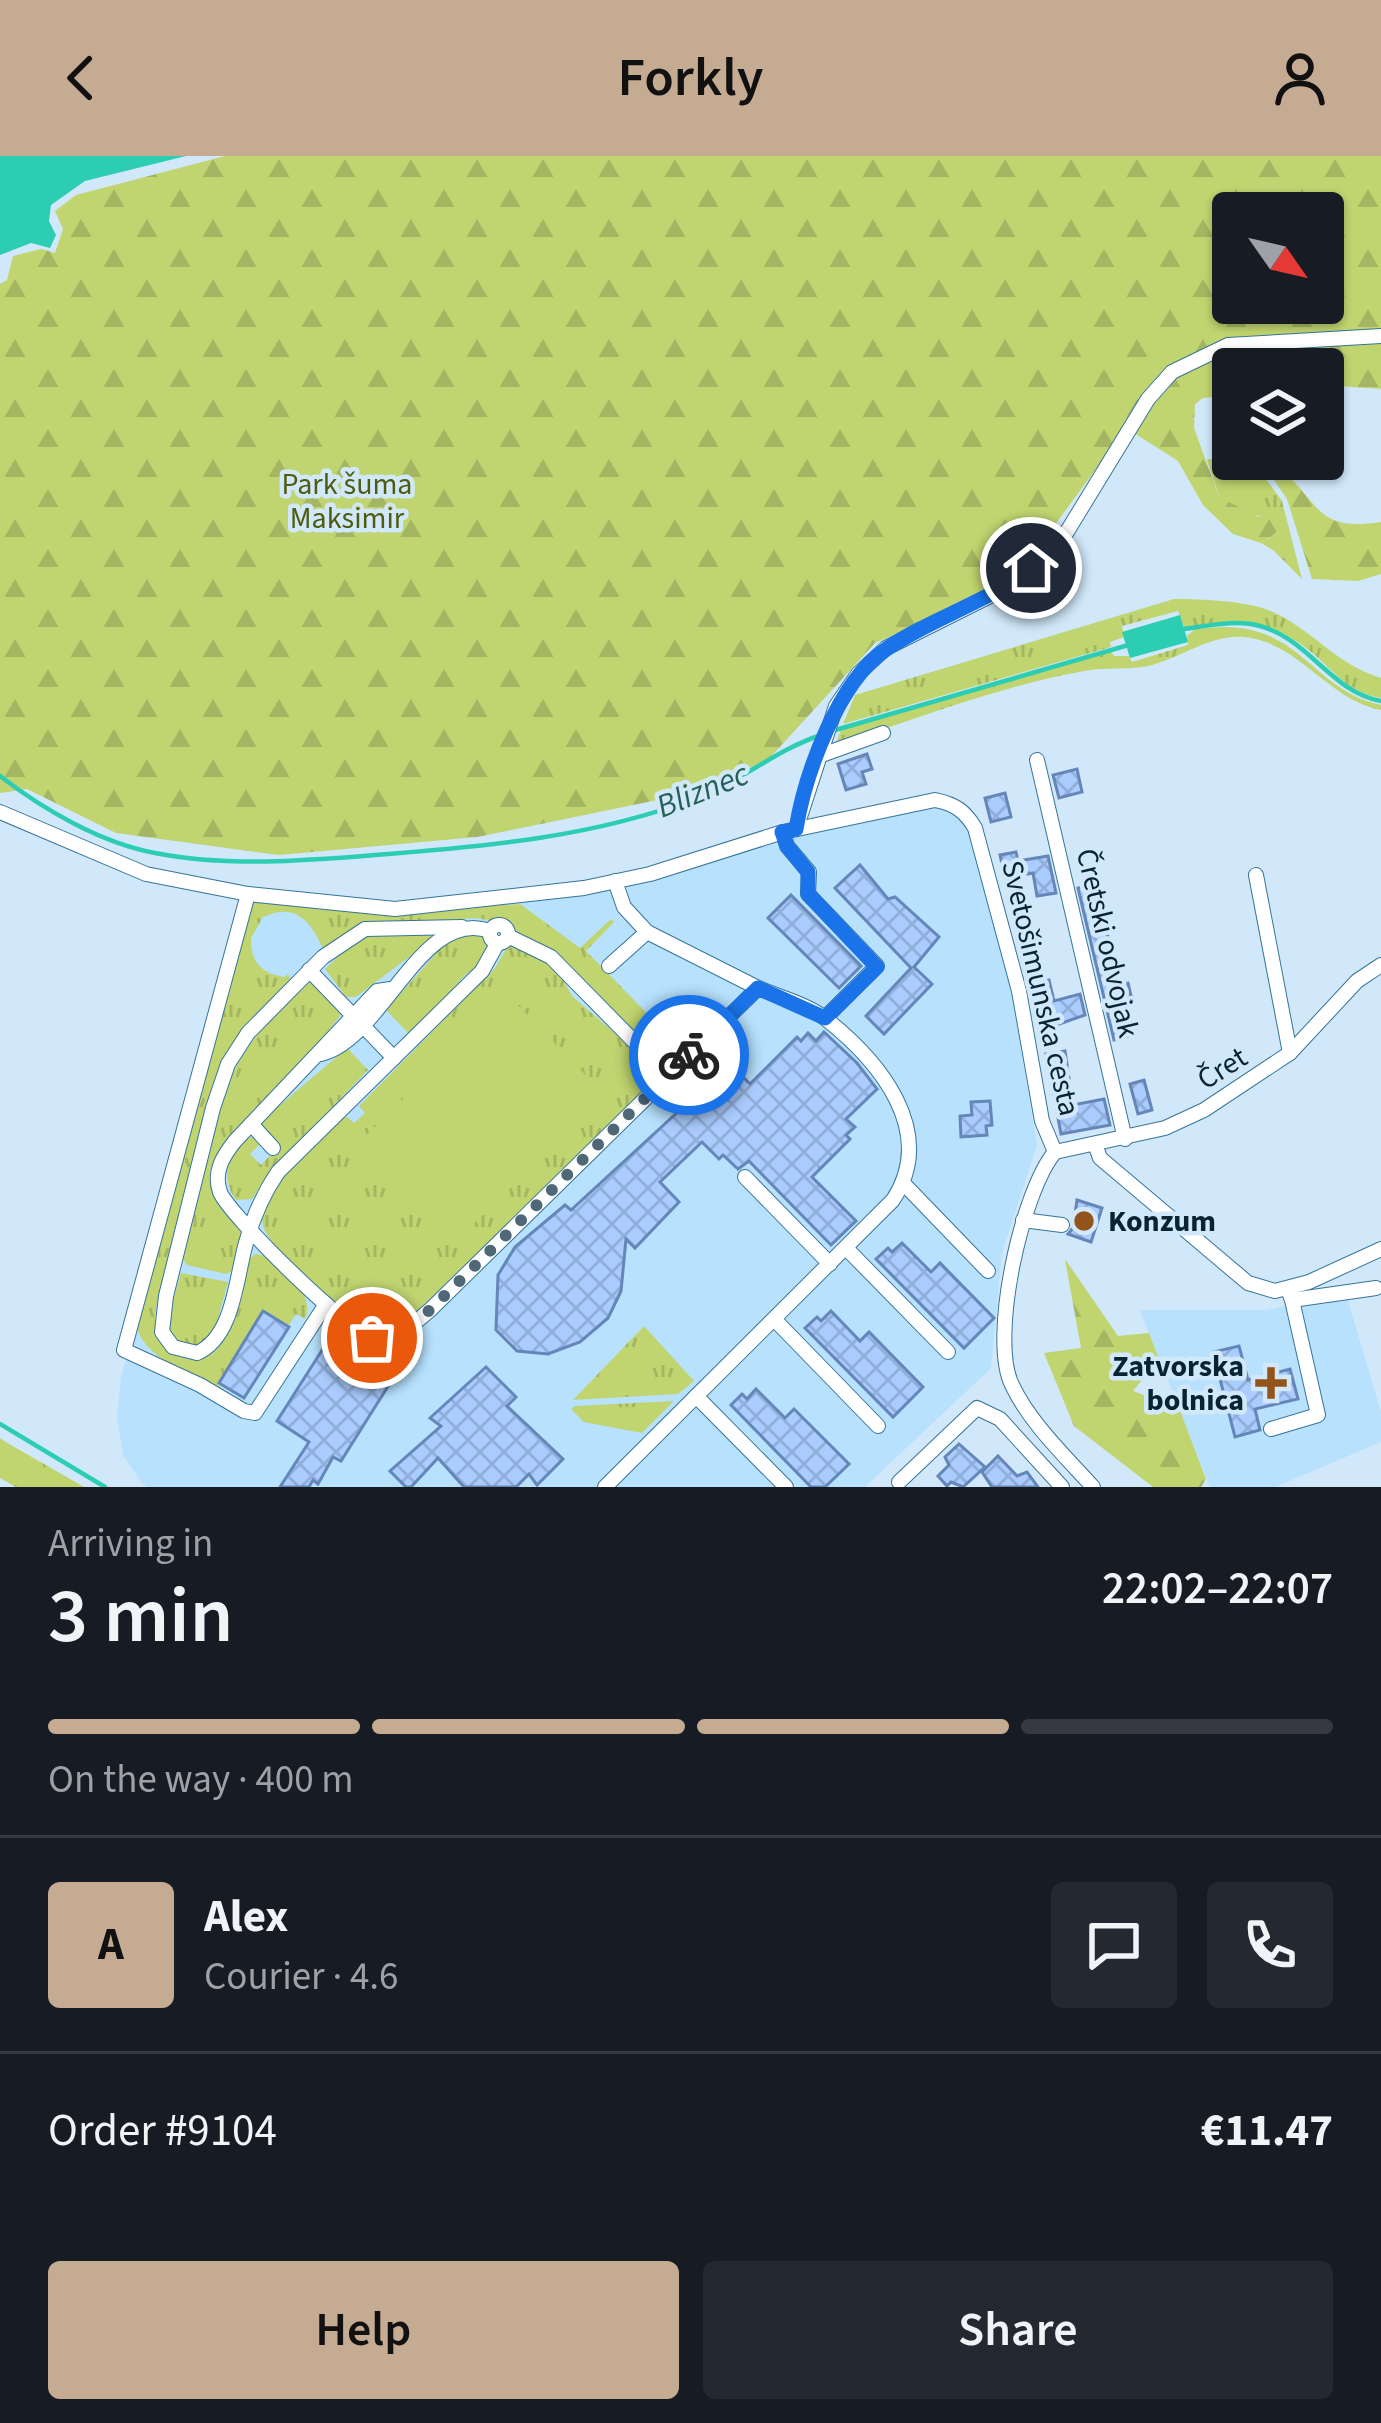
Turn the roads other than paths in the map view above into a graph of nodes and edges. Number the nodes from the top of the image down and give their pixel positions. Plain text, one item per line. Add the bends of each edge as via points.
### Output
1 (1381, 336) edge
2 (883, 734) dead end
3 (821, 751) junction
4 (1036, 760) dead end
5 (0, 812) edge
6 (789, 831) junction
7 (1256, 874) dead end
8 (615, 881) junction
9 (248, 894) junction
10 (462, 927) junction
11 (646, 932) junction
12 (499, 937) junction
13 (609, 965) dead end
14 (1381, 965) edge
15 (309, 970) junction
16 (758, 988) junction
17 (825, 1018) junction
18 (358, 1020) junction
19 (1290, 1054) junction
20 (394, 1058) junction
21 (668, 1076) junction
22 (251, 1124) junction
23 (1125, 1139) junction
24 (1095, 1144) junction
25 (273, 1148) dead end
26 (1055, 1152) junction
27 (745, 1178) dead end
28 (903, 1183) junction
29 (1023, 1220) junction
30 (1063, 1225) dead end
31 (251, 1228) junction
32 (846, 1248) junction
33 (1381, 1249) edge
34 (830, 1264) junction
35 (988, 1270) dead end
36 (1376, 1288) dead end
37 (1290, 1294) junction
38 (326, 1304) junction
39 (774, 1319) junction
40 (948, 1352) dead end
41 (696, 1396) junction
42 (878, 1426) dead end
43 (1271, 1429) dead end
44 (1080, 1472) junction
45 (899, 1482) dead end
46 (605, 1487) edge
47 (786, 1487) edge
48 (1064, 1487) edge
49 (1093, 1487) edge

1 - 3 street via 1228,345 1172,372 1057,548 1006,588 886,648 858,674
2 - 3 street
3 - 6 street
4 - 23 street, Čretski odvojak
5 - 9 street, Svetošimunska cesta via 146,874
6 - 8 street, Svetošimunska cesta
6 - 17 street via 787,846 808,872 808,894 877,967
6 - 26 street, Svetošimunska cesta via 935,800 969,817
7 - 19 street
8 - 9 street, Svetošimunska cesta via 394,909
8 - 11 street via 624,908
9 - 38 street via 124,1350 255,1413
10 - 12 street
10 - 15 street via 365,929
10 - 18 street
11 - 13 street
11 - 16 street
12 - 20 street via 482,971
12 - 21 street via 551,957
14 - 19 street, Čret
15 - 18 street
15 - 31 street via 248,1033 220,1082 161,1319 172,1347 197,1354 218,1336
16 - 17 street
16 - 21 street
17 - 28 street via 901,1104 910,1148
18 - 20 street
18 - 22 street via 324,1044
19 - 23 street, Čret via 1204,1110
20 - 31 street via 278,1172
21 - 38 street via 407,1329 365,1337
22 - 25 street
22 - 31 street via 222,1159 218,1179 226,1202
23 - 24 street, Čret
24 - 26 street, Čret
24 - 37 street, Svetošimunska cesta via 1100,1158 1214,1257 1248,1283
26 - 29 street, Svetošimunska cesta
27 - 34 street
28 - 32 street
28 - 35 street
29 - 30 street
29 - 44 street, Svetošimunska cesta via 1004,1342 1009,1380
31 - 38 street
32 - 34 street
32 - 40 street
33 - 37 street
34 - 39 street
36 - 37 street
37 - 43 street via 1318,1415
39 - 41 street
39 - 42 street
41 - 46 street
41 - 47 street
44 - 48 street
44 - 49 street, Svetošimunska cesta
45 - 48 street via 977,1408 1000,1419

